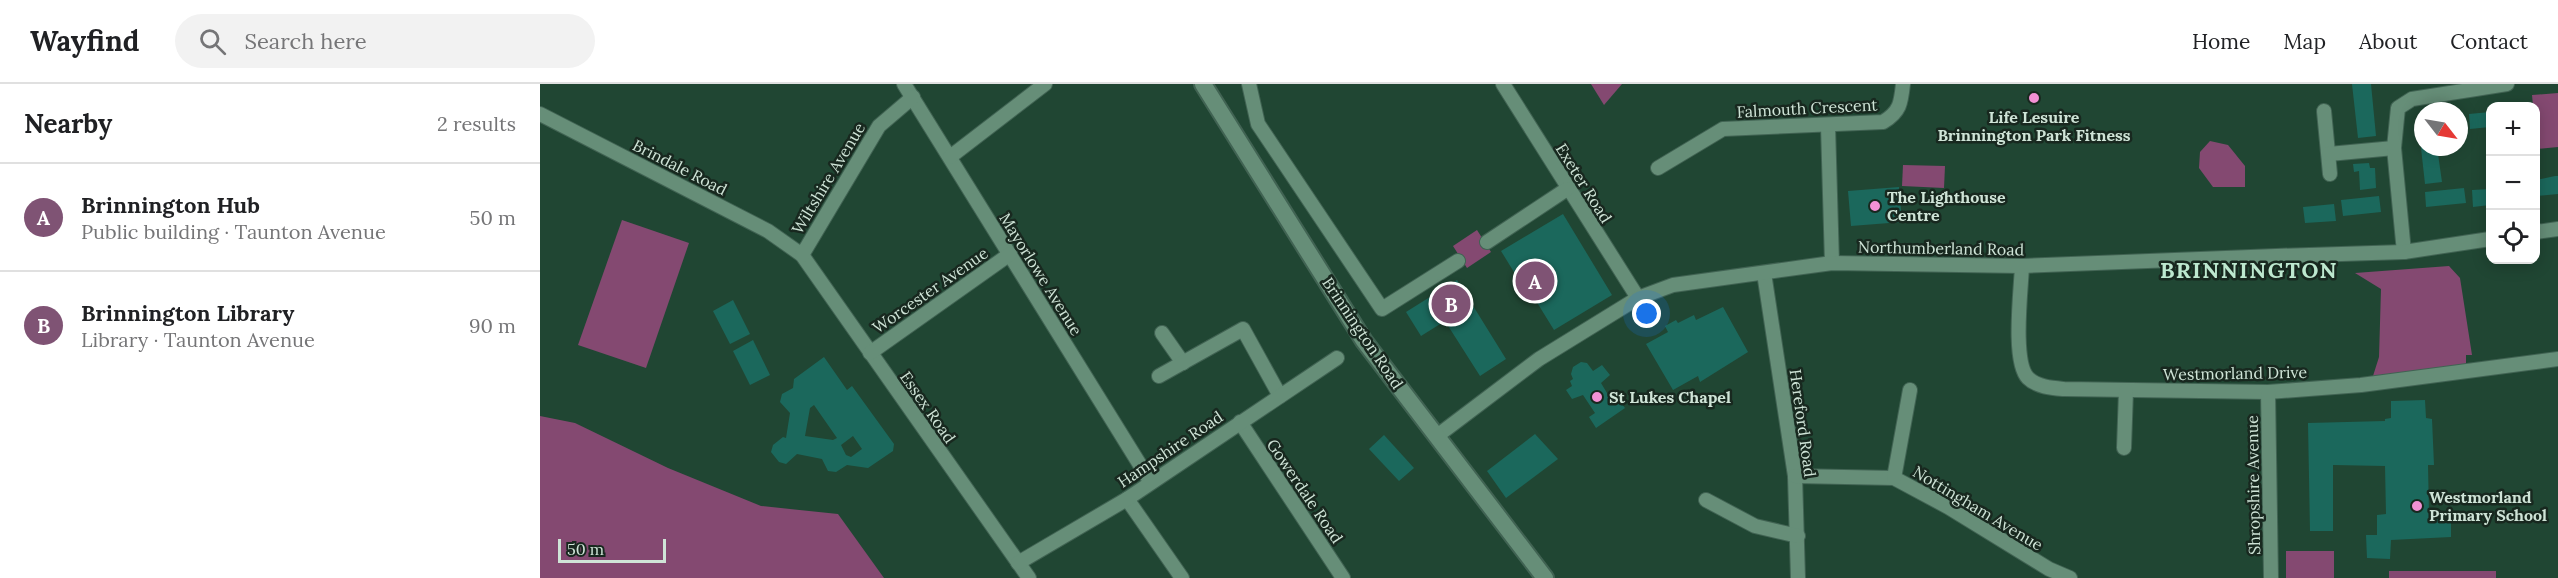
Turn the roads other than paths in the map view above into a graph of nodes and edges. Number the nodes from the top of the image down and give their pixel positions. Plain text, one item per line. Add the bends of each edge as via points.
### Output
1 (904, 84) edge
2 (1045, 84) edge
3 (1203, 84) edge
4 (1249, 84) edge
5 (1503, 84) edge
6 (1903, 84) edge
7 (2507, 84) edge
8 (913, 97) junction
9 (2324, 111) dead end
10 (540, 114) edge
11 (1828, 126) junction
12 (2394, 148) junction
13 (2329, 154) junction
14 (950, 157) junction
15 (1658, 168) dead end
16 (2330, 174) dead end
17 (1567, 189) junction
18 (2558, 229) edge
19 (2540, 231) edge
20 (2486, 240) edge
21 (1487, 242) dead end
22 (2404, 252) junction
23 (1010, 254) junction
24 (802, 255) junction
25 (1458, 261) dead end
26 (1832, 263) junction
27 (2022, 266) junction
28 (1764, 273) junction
29 (1638, 298) junction
30 (1162, 333) dead end
31 (870, 353) junction
32 (1338, 358) dead end
33 (2558, 359) edge
34 (1183, 363) junction
35 (1159, 376) dead end
36 (1910, 390) dead end
37 (2126, 391) junction
38 (2268, 392) junction
39 (1280, 396) junction
40 (1240, 422) junction
41 (1437, 436) junction
42 (2124, 448) dead end
43 (1795, 476) junction
44 (1894, 478) junction
45 (1150, 481) junction
46 (1127, 499) junction
47 (1706, 500) dead end
48 (1798, 536) junction
49 (1018, 563) junction
50 (2046, 573) edge
51 (1540, 575) edge
52 (1029, 578) edge
53 (1182, 578) edge
54 (1343, 578) edge
55 (1798, 578) edge
56 (2070, 578) edge
57 (2271, 578) edge

1 - 8 street, Mayorlowe Avenue
2 - 14 street
3 - 41 street, Brinnington Road via 1364,341
4 - 25 street via 1258,124 1382,309
5 - 17 street, Exeter Road
6 - 11 street, Falmouth Crescent via 1900,106 1895,115 1883,122
7 - 12 street via 2412,99 2398,108
8 - 14 street, Mayorlowe Avenue
8 - 24 street, Wiltshire Avenue via 879,126
9 - 13 street
10 - 24 street, Brindale Road via 768,231
11 - 15 street, Falmouth Crescent via 1723,129
11 - 26 street
12 - 13 street
12 - 22 street
13 - 16 street
14 - 23 street, Mayorlowe Avenue
17 - 21 street
17 - 29 street, Exeter Road
18 - 19 street
20 - 22 street, Northumberland Road
22 - 27 street, Northumberland Road
23 - 31 street, Worcester Avenue
23 - 45 street, Mayorlowe Avenue
24 - 31 street, Essex Road
26 - 27 street, Northumberland Road
26 - 28 street, Northumberland Road
27 - 37 street, Westmorland Drive via 2020,350 2022,369 2029,379 2064,390
28 - 29 street, Northumberland Road via 1673,285
28 - 43 street, Hereford Road
29 - 41 street, Northumberland Road via 1539,359
30 - 34 street
31 - 49 street, Essex Road
32 - 39 street, Hampshire Road
33 - 38 street, Westmorland Drive via 2361,385
34 - 35 street
34 - 39 street via 1243,329
36 - 44 street
37 - 38 street, Westmorland Drive
37 - 42 street
38 - 57 street, Shropshire Avenue
39 - 40 street, Hampshire Road
40 - 45 street, Hampshire Road
40 - 54 street, Gowerdale Road
41 - 51 street, Brinnington Road
43 - 44 street, Nottingham Avenue
43 - 48 street, Hereford Road
44 - 50 street, Nottingham Avenue via 1948,507
45 - 46 street, Hampshire Road
46 - 49 street, Hampshire Road
46 - 53 street
47 - 48 street via 1755,526
48 - 55 street, Hereford Road
49 - 52 street, Essex Road
50 - 56 street, Nottingham Avenue

